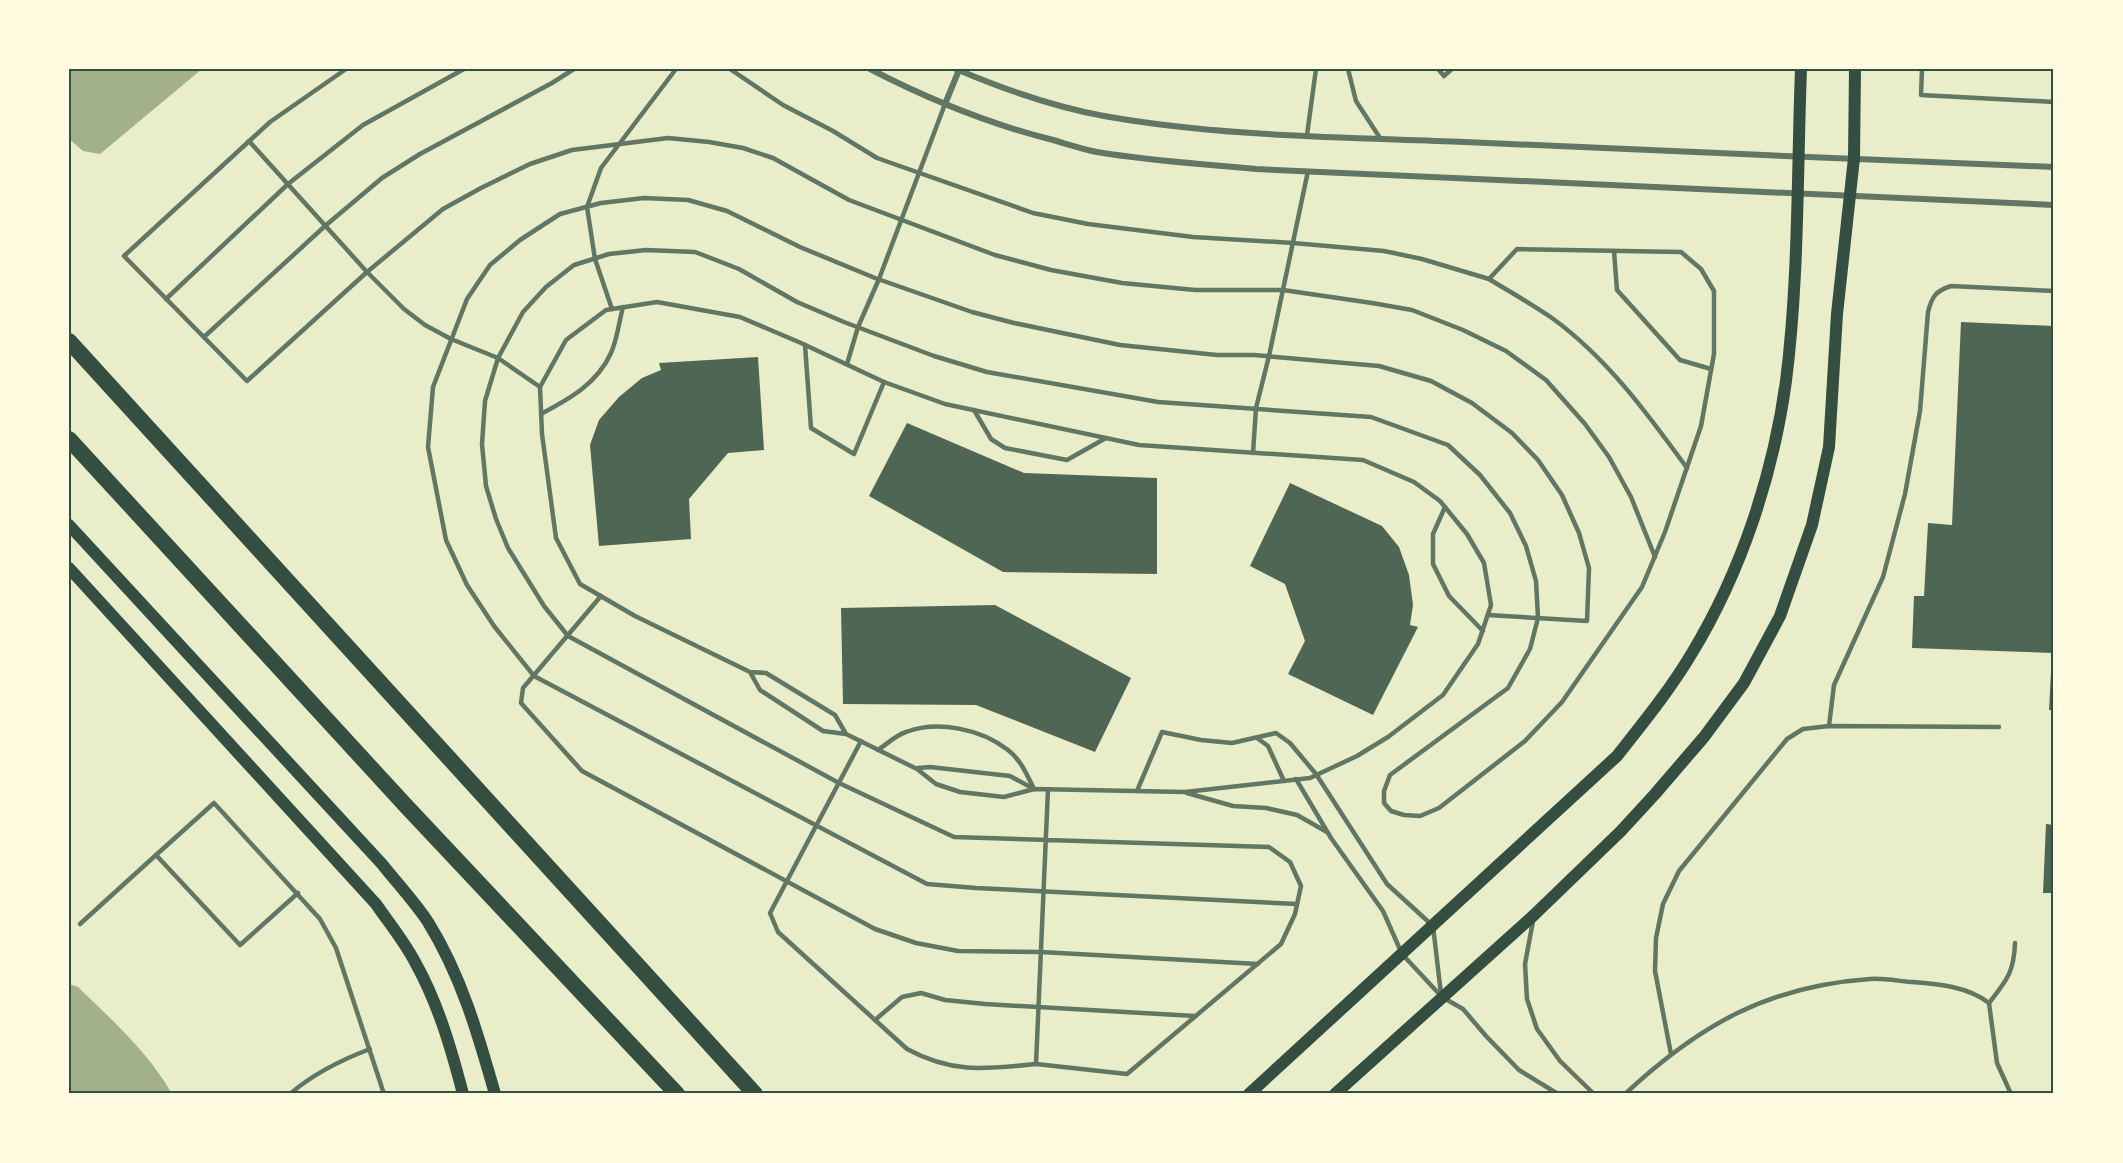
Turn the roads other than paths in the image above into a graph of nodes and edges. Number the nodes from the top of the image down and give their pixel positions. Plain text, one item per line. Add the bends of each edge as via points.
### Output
1 (346, 69) edge
2 (465, 69) edge
3 (574, 69) edge
4 (676, 69) edge
5 (730, 69) edge
6 (870, 69) edge
7 (1316, 69) edge
8 (1348, 69) edge
9 (1438, 69) edge
10 (1452, 69) edge
11 (1801, 69) edge
12 (1854, 69) edge
13 (1923, 69) edge
14 (957, 70) edge
15 (2054, 102) edge
16 (945, 104) junction
17 (1307, 135) junction
18 (1380, 138) junction
19 (249, 141) junction
20 (616, 146) junction
21 (1797, 158) junction
22 (1854, 158) junction
23 (2054, 167) edge
24 (1308, 171) junction
25 (919, 173) junction
26 (288, 184) junction
27 (1797, 193) junction
28 (1851, 195) junction
29 (2054, 206) edge
30 (586, 207) junction
31 (902, 219) junction
32 (325, 226) junction
33 (1293, 243) junction
34 (1614, 251) junction
35 (595, 259) junction
36 (367, 272) junction
37 (879, 279) junction
38 (1489, 279) junction
39 (1283, 290) junction
40 (2054, 291) edge
41 (166, 299) junction
42 (622, 307) junction
43 (612, 309) junction
44 (858, 327) junction
45 (204, 337) junction
46 (451, 339) junction
47 (69, 341) edge
48 (805, 345) junction
49 (1269, 356) junction
50 (498, 358) junction
51 (847, 364) junction
52 (1711, 369) junction
53 (884, 382) junction
54 (540, 387) junction
55 (1256, 408) junction
56 (974, 410) junction
57 (541, 414) junction
58 (1106, 438) junction
59 (69, 439) edge
60 (1253, 453) junction
61 (1687, 468) junction
62 (1445, 507) junction
63 (69, 525) edge
64 (1654, 558) junction
65 (69, 568) edge
66 (602, 596) junction
67 (1488, 615) junction
68 (1538, 618) junction
69 (1483, 630) junction
70 (568, 636) junction
71 (750, 672) junction
72 (534, 676) junction
73 (1829, 726) junction
74 (1999, 727) dead end
75 (846, 734) junction
76 (1257, 738) junction
77 (861, 741) junction
78 (878, 750) junction
79 (917, 768) junction
80 (1316, 774) junction
81 (1296, 779) junction
82 (1284, 781) junction
83 (839, 783) junction
84 (1034, 789) junction
85 (1048, 789) junction
86 (1137, 791) junction
87 (1185, 792) junction
88 (816, 825) junction
89 (1328, 832) junction
90 (1046, 839) junction
91 (156, 855) junction
92 (787, 881) junction
93 (1044, 891) junction
94 (298, 894) junction
95 (1297, 904) junction
96 (1534, 915) junction
97 (80, 924) dead end
98 (1432, 926) junction
99 (2015, 944) dead end
100 (1041, 952) junction
101 (1402, 954) junction
102 (1258, 964) junction
103 (1442, 997) junction
104 (1989, 1003) junction
105 (1038, 1007) junction
106 (1195, 1016) junction
107 (874, 1020) junction
108 (370, 1048) junction
109 (1671, 1054) junction
110 (1036, 1064) junction
111 (290, 1094) edge
112 (384, 1094) edge
113 (463, 1094) edge
114 (495, 1094) edge
115 (677, 1094) edge
116 (754, 1094) edge
117 (1249, 1094) edge
118 (1335, 1094) edge
119 (1558, 1094) edge
120 (1594, 1094) edge
121 (1624, 1094) edge
122 (2011, 1094) edge

1 - 19 lane
2 - 26 lane via 363,125
3 - 32 lane via 420,154 382,178
4 - 20 lane
5 - 25 lane via 783,105 877,158
6 - 16 street
7 - 17 lane
8 - 18 lane via 1356,101
9 - 10 lane via 1444,76
11 - 21 main road
12 - 22 main road
13 - 15 lane via 1921,95
14 - 16 street
14 - 17 street via 1102,116 1162,125
16 - 24 street via 1028,134 1094,151 1168,162
16 - 25 lane
17 - 18 street
18 - 21 street
19 - 26 lane
19 - 41 lane via 123,256
20 - 30 lane via 601,168
20 - 31 lane via 668,138 743,148 773,158 849,200
20 - 36 lane via 572,150 530,164 443,209
21 - 22 street
21 - 27 main road
22 - 23 street
22 - 28 main road
24 - 27 street
24 - 33 lane
25 - 31 lane
25 - 33 lane via 1033,213 1088,224 1193,237
26 - 32 lane
26 - 41 lane
27 - 28 street
27 - 98 main road via 1793,309 1784,393 1758,505 1725,590 1692,653 1617,756
28 - 29 street
28 - 96 main road via 1837,314 1829,447 1812,525 1780,616 1743,683 1704,737 1621,831
30 - 35 lane
30 - 37 lane via 644,198 688,200 727,211 800,247
30 - 46 lane via 560,214 490,265 466,299
31 - 37 lane
31 - 39 lane via 995,255 1122,284 1195,290
32 - 36 lane
32 - 45 lane
33 - 38 lane via 1384,251 1422,258
33 - 39 lane
34 - 38 lane via 1517,249
34 - 52 lane via 1617,290 1680,360
34 - 52 lane via 1680,252 1701,269 1714,291
35 - 43 lane
35 - 44 lane via 646,250 695,252
35 - 50 lane via 574,266 546,287 523,312
36 - 45 lane via 247,381
36 - 46 lane via 404,309
37 - 44 lane
37 - 49 lane via 972,312 1120,345
38 - 61 lane via 1551,317 1590,349 1653,420
39 - 49 lane
39 - 64 lane via 1412,310 1506,351 1546,380 1609,457 1631,497
40 - 73 lane via 1951,286 1932,297 1920,411 1905,494 1883,577 1834,685
41 - 45 lane
42 - 43 lane
42 - 48 lane via 657,302 740,317
42 - 57 lane via 611,353 594,378 576,395
43 - 54 lane via 566,340
44 - 51 lane
44 - 55 lane via 987,372 1158,402
46 - 50 lane
46 - 72 lane via 433,387 428,447 446,540 467,585
47 - 116 highway
48 - 51 lane
48 - 53 lane via 811,428 854,454
49 - 55 lane
49 - 68 lane via 1379,366 1431,381 1472,403 1512,433 1538,460 1562,495 1579,533 1588,568 1587,621
50 - 54 lane
50 - 70 lane via 485,400 482,444 486,486 508,548
51 - 53 lane
52 - 61 lane via 1701,426
53 - 56 lane
54 - 57 lane
55 - 60 lane
55 - 68 lane via 1371,417 1448,445 1480,475 1510,513 1526,546 1536,581
56 - 58 lane
56 - 58 lane via 991,439 1005,448 1067,460
57 - 66 lane via 556,538 580,584
58 - 60 lane via 1139,445
59 - 115 highway
60 - 62 lane via 1363,460 1414,482
61 - 64 lane
62 - 67 lane via 1484,563 1491,605
62 - 69 lane via 1432,534 1433,564 1449,596
63 - 114 main road via 413,902 444,949 459,982
64 - 68 lane via 1642,587 1594,658 1562,702 1525,741 1439,808 1420,816 1391,811 1384,803 1390,775 1508,688 1530,649
65 - 113 main road via 376,904 415,961 431,994
66 - 70 lane
66 - 71 lane
67 - 68 lane
67 - 69 lane
69 - 80 lane via 1478,644 1443,695 1388,737
70 - 72 lane
70 - 83 lane
71 - 75 lane via 766,673 835,715
71 - 75 lane via 760,690 823,731
72 - 88 lane
72 - 92 lane via 523,688 521,704 582,771
73 - 74 lane
73 - 109 lane via 1803,729 1787,739 1679,871 1663,904 1655,970
75 - 77 lane
76 - 80 lane via 1276,734 1290,743
76 - 82 lane via 1268,746
76 - 86 lane via 1232,743 1162,732
77 - 78 lane
77 - 83 lane
78 - 79 lane
78 - 84 lane via 904,732 928,726 981,735 1009,750
79 - 84 lane via 1010,776
79 - 84 lane via 936,784 960,792 1004,797
80 - 81 lane
80 - 98 lane via 1387,884
81 - 82 lane
81 - 89 lane
82 - 87 lane
83 - 88 lane
83 - 90 lane via 954,837
84 - 85 lane
85 - 86 lane
85 - 90 lane
86 - 87 lane
87 - 89 lane via 1233,806 1297,815
88 - 92 lane
88 - 93 lane via 927,884
89 - 101 lane via 1383,911
90 - 93 lane
90 - 95 lane via 1269,847 1290,862 1300,886
91 - 94 lane via 240,945
91 - 94 lane via 214,803
91 - 97 lane
92 - 100 lane via 875,929 916,943 958,951
92 - 107 lane via 770,913 778,932
93 - 95 lane
93 - 100 lane
94 - 108 lane via 320,919 336,948
95 - 102 lane via 1281,944
96 - 103 main road
96 - 120 lane via 1525,964 1527,999 1537,1029 1560,1061
98 - 101 main road
98 - 103 lane
99 - 104 lane via 2015,962 2006,982
100 - 102 lane
100 - 105 lane
101 - 103 lane
101 - 117 main road
102 - 106 lane
103 - 118 main road
103 - 119 lane via 1463,1009 1519,1070
104 - 109 lane via 1978,995 1933,983 1872,979 1791,991 1741,1010
104 - 122 lane via 1996,1063
105 - 106 lane
105 - 107 lane via 945,1000 921,993 902,997
105 - 110 lane
106 - 110 lane via 1127,1074
107 - 110 lane via 907,1049 952,1067 985,1069
108 - 111 lane via 339,1061
108 - 112 lane
109 - 121 lane

